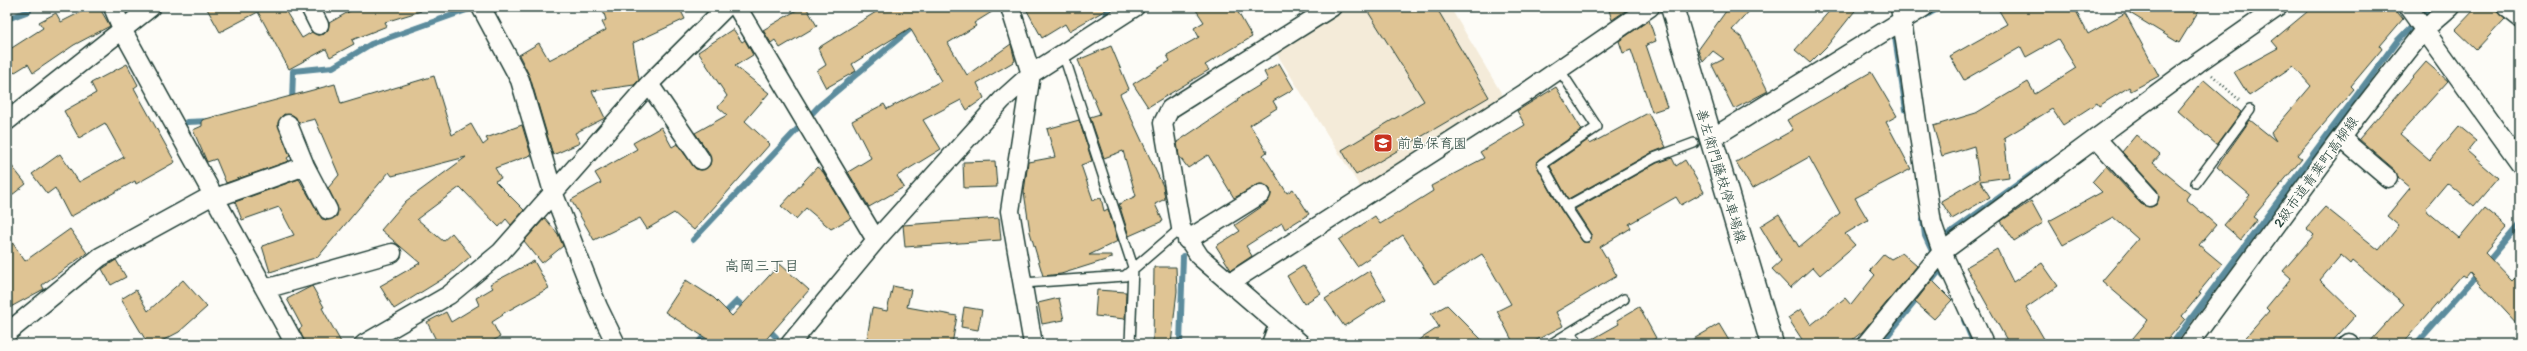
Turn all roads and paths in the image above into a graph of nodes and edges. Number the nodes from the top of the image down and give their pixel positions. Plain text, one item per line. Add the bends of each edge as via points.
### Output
1 (113, 7) edge
2 (151, 7) edge
3 (310, 7) edge
4 (481, 7) edge
5 (726, 7) edge
6 (737, 7) edge
7 (1010, 7) edge
8 (1135, 7) edge
9 (1650, 7) edge
10 (1672, 7) edge
11 (1924, 7) edge
12 (2278, 7) edge
13 (2450, 7) edge
14 (2506, 7) edge
15 (2409, 8) edge
16 (1321, 10) edge
17 (1901, 14) edge
18 (2520, 18) edge
19 (319, 25) dead end
20 (2425, 29) junction
21 (123, 30) junction
22 (1063, 54) junction
23 (2198, 62) junction
24 (1559, 69) junction
25 (1031, 74) junction
26 (649, 84) junction
27 (2250, 110) joint
28 (7, 121) edge
29 (288, 124) dead end
30 (2096, 138) junction
31 (2341, 138) junction
32 (1702, 140) junction
33 (701, 160) dead end
34 (2520, 163) edge
35 (305, 166) junction
36 (2388, 178) dead end
37 (2196, 183) dead end
38 (553, 192) junction
39 (1261, 194) dead end
40 (214, 196) junction
41 (2149, 197) dead end
42 (1566, 207) junction
43 (328, 210) dead end
44 (1184, 234) junction
45 (1586, 238) dead end
46 (876, 240) junction
47 (1942, 252) junction
48 (392, 253) dead end
49 (1133, 267) junction
50 (1231, 282) junction
51 (1023, 283) junction
52 (265, 289) junction
53 (1624, 299) dead end
54 (1278, 325) junction
55 (1570, 332) junction
56 (7, 333) edge
57 (295, 344) edge
58 (364, 344) edge
59 (616, 344) edge
60 (790, 344) edge
61 (1034, 344) edge
62 (1130, 344) edge
63 (1271, 344) edge
64 (1301, 344) edge
65 (1551, 344) edge
66 (1578, 344) edge
67 (1772, 344) edge
68 (1866, 344) edge
69 (1984, 344) edge
70 (2189, 344) edge

1 - 21 street
2 - 21 street
3 - 19 street
4 - 38 street via 520,80
5 - 26 street
6 - 46 street
7 - 25 street
8 - 22 street
9 - 24 street
10 - 32 main road, 善左衛門藤枝停車場線
11 - 17 street
12 - 23 street
13 - 20 street, 2級市道青葉町高柳線
14 - 18 street
15 - 20 street
16 - 44 street via 1170,109 1163,123
17 - 32 street via 1722,132
17 - 47 street via 1932,223
20 - 31 street, 2級市道青葉町高柳線
20 - 34 street
21 - 28 street
21 - 40 street
22 - 25 street
22 - 49 lane
23 - 27 path
23 - 30 street
24 - 42 lane via 1597,127 1542,164
24 - 50 street
25 - 46 street via 1002,100
25 - 51 street via 1010,210
26 - 33 street
26 - 38 street
27 - 37 lane
29 - 35 street
30 - 41 street
30 - 47 street
31 - 36 street
31 - 70 street, 2級市道青葉町高柳線
32 - 42 lane via 1654,158
32 - 67 main road, 善左衛門藤枝停車場線
35 - 40 street
35 - 43 street
38 - 58 street via 501,252 449,295
38 - 59 street via 598,307
39 - 44 street
40 - 52 street
40 - 56 street via 100,257
42 - 45 lane
44 - 49 lane
44 - 50 street via 1200,257
46 - 60 street
47 - 68 street
47 - 69 street
48 - 52 street
49 - 51 lane via 1125,276
49 - 62 lane
50 - 54 street
51 - 61 street
52 - 57 street
53 - 55 lane
54 - 63 street
54 - 64 street
55 - 65 lane
55 - 66 lane

